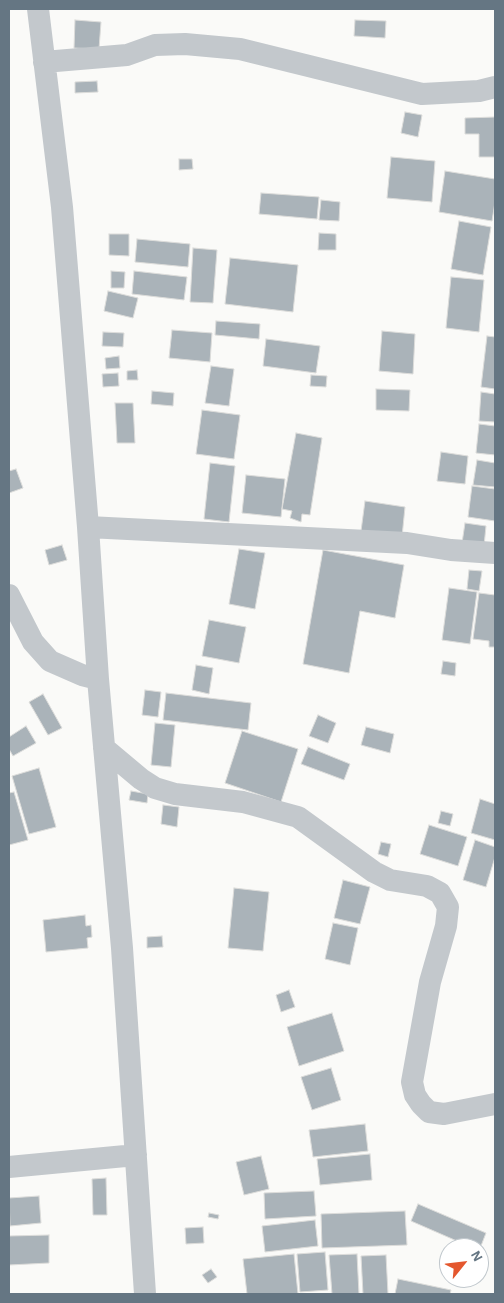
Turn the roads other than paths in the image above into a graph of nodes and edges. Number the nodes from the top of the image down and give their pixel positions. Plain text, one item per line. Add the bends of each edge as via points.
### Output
1 (38, 9) edge
2 (44, 62) junction
3 (495, 87) edge
4 (88, 527) junction
5 (495, 553) edge
6 (9, 595) edge
7 (98, 679) junction
8 (104, 748) junction
9 (495, 1104) edge
10 (136, 1156) junction
11 (9, 1167) edge
12 (145, 1294) edge

1 - 2 street
2 - 3 street via 127,55 155,45 184,44 240,49 422,94
2 - 4 street via 62,207
4 - 5 street via 398,543
4 - 7 street
6 - 7 street via 34,642 50,661
7 - 8 street
8 - 9 street via 155,788 175,794 243,802 298,817 374,872 390,880 428,886 440,893 448,907 446,926 426,1000 412,1082 414,1095 429,1112 444,1114
8 - 10 street
10 - 11 street
10 - 12 street

